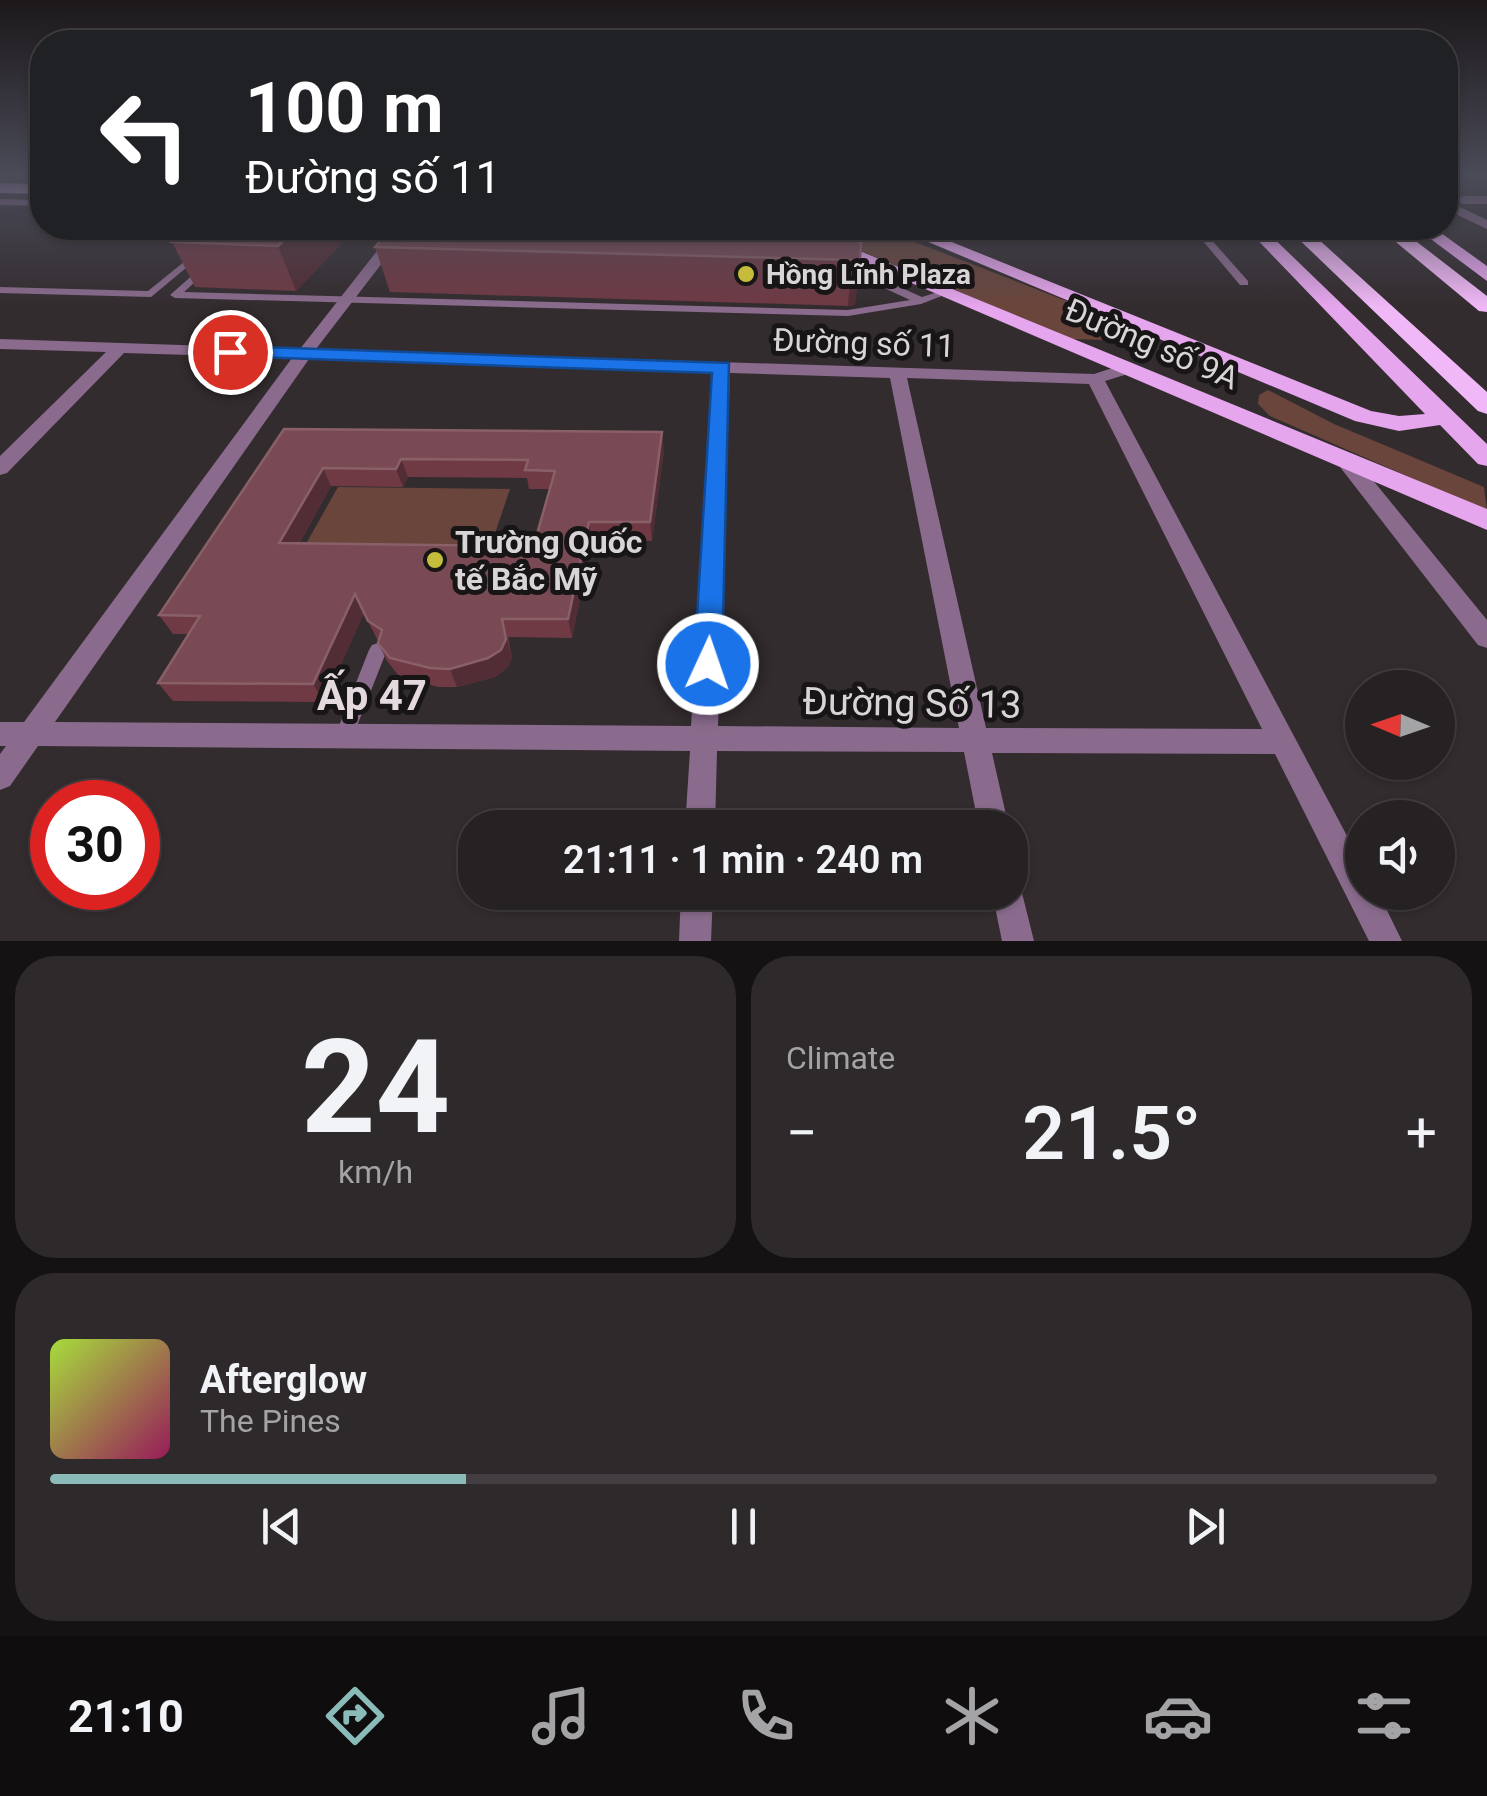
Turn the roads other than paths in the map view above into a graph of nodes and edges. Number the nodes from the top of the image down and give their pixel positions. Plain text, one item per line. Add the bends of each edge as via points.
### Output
1 (398, 240) edge
2 (822, 240) edge
3 (932, 240) edge
4 (1206, 240) edge
5 (1266, 240) edge
6 (1309, 240) edge
7 (1403, 240) edge
8 (1440, 240) edge
9 (203, 250) edge
10 (220, 254) edge
11 (859, 254) junction
12 (827, 260) edge
13 (840, 264) junction
14 (1487, 275) edge
15 (1244, 283) dead end
16 (0, 290) edge
17 (947, 292) junction
18 (347, 297) junction
19 (921, 301) junction
20 (1487, 306) edge
21 (1168, 337) junction
22 (0, 344) edge
23 (120, 348) junction
24 (304, 354) junction
25 (722, 368) junction
26 (1124, 369) junction
27 (898, 374) junction
28 (1095, 380) junction
29 (1487, 406) edge
30 (1437, 412) junction
31 (1487, 458) edge
32 (1348, 462) junction
33 (0, 468) edge
34 (1487, 520) edge
35 (1487, 638) edge
36 (378, 650) edge
37 (0, 734) edge
38 (30, 734) junction
39 (344, 736) junction
40 (704, 738) junction
41 (976, 742) junction
42 (1283, 742) junction
43 (0, 777) edge
44 (701, 810) edge
45 (990, 810) edge
46 (696, 910) edge
47 (1012, 910) edge
48 (694, 941) edge
49 (1018, 941) edge
50 (1386, 941) edge

1 - 18 street
2 - 11 main road, Đường số 9A
3 - 21 main road, Đường số 9A
4 - 15 lane
5 - 30 main road
6 - 29 highway
7 - 20 highway
8 - 14 main road
9 - 16 lane via 151,294
10 - 18 lane via 175,295
11 - 13 lane
11 - 17 main road, Đường số 9A
12 - 13 lane
13 - 19 lane
17 - 19 lane
17 - 26 main road, Đường số 9A
18 - 19 lane via 848,313
18 - 24 street
21 - 26 main road
21 - 30 main road, Đường số 9A via 1382,422 1426,422
22 - 23 street, Đường số 11
23 - 24 street, Đường số 11
23 - 33 street
24 - 25 street, Đường số 11
24 - 38 street
25 - 27 street, Đường số 11
25 - 40 street
26 - 28 street, Đường số 11
26 - 32 main road, Đường số 9A
27 - 28 street, Đường số 11
27 - 41 street
28 - 42 street
30 - 31 main road
32 - 34 main road, Đường số 9A
32 - 35 street
36 - 39 lane
37 - 38 street, Đường Số 13
38 - 39 street, Đường Số 13
38 - 43 street
39 - 40 street, Đường Số 13
40 - 41 street, Đường Số 13
40 - 44 street
41 - 42 street, Đường Số 13
41 - 45 street
42 - 50 street
46 - 48 street
47 - 49 street

